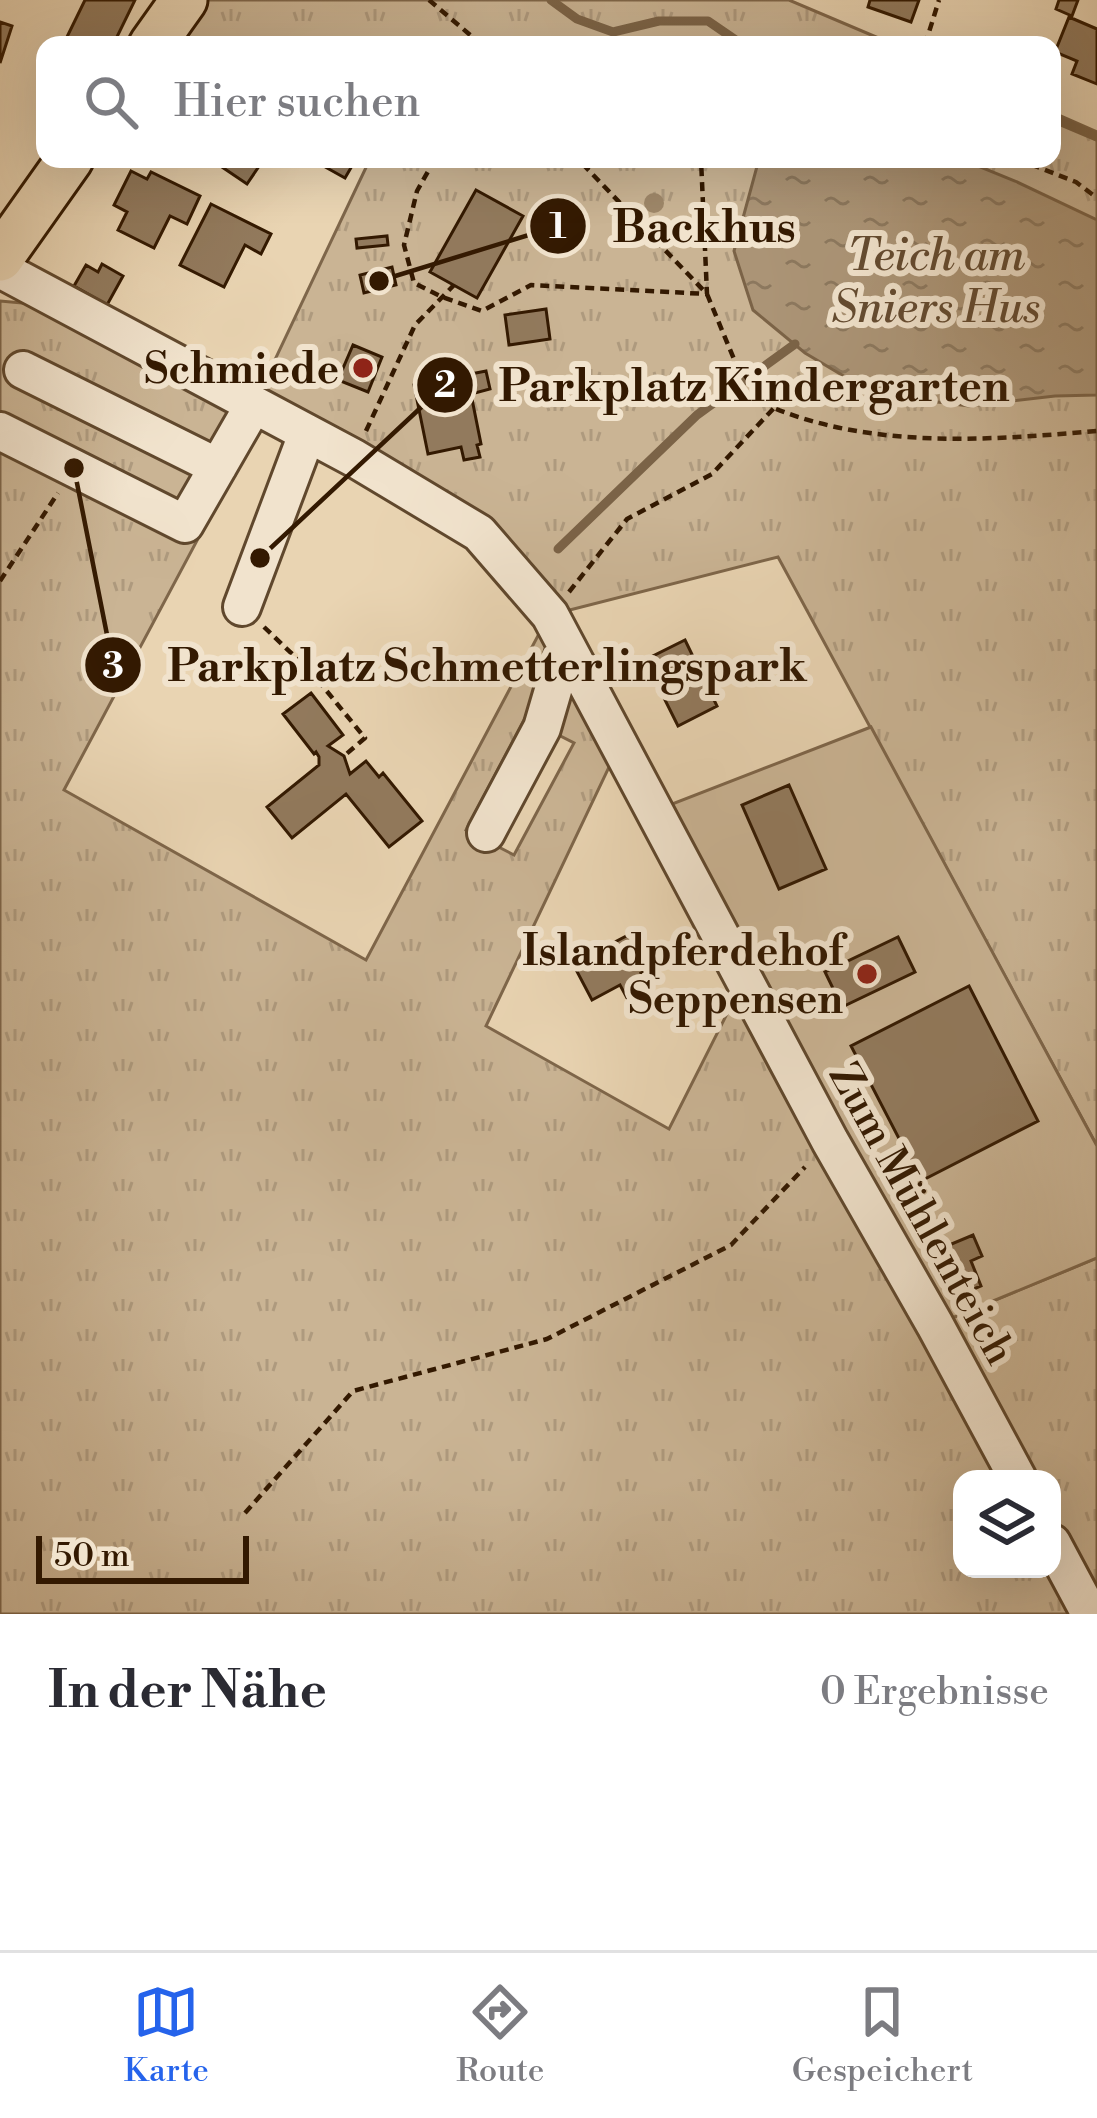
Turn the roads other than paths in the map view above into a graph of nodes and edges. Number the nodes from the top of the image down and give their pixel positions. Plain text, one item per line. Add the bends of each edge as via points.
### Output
1 (184, 0) edge
2 (158, 36) edge
3 (64, 168) edge
4 (0, 258) edge
5 (0, 269) edge
6 (23, 370) dead end
7 (253, 406) junction
8 (0, 430) edge
9 (307, 434) junction
10 (218, 467) junction
11 (242, 607) dead end
12 (558, 631) junction
13 (486, 833) dead end
14 (1013, 1470) edge
15 (1061, 1557) edge
16 (1090, 1601) edge

1 - 2 main road
3 - 4 main road
5 - 7 street, Zum Mühlenteich
6 - 10 street
7 - 9 street, Zum Mühlenteich
7 - 10 street
8 - 10 street via 185,524
9 - 11 street
9 - 12 street, Zum Mühlenteich via 479,533
12 - 13 street via 542,728
12 - 14 street, Zum Mühlenteich
15 - 16 street

